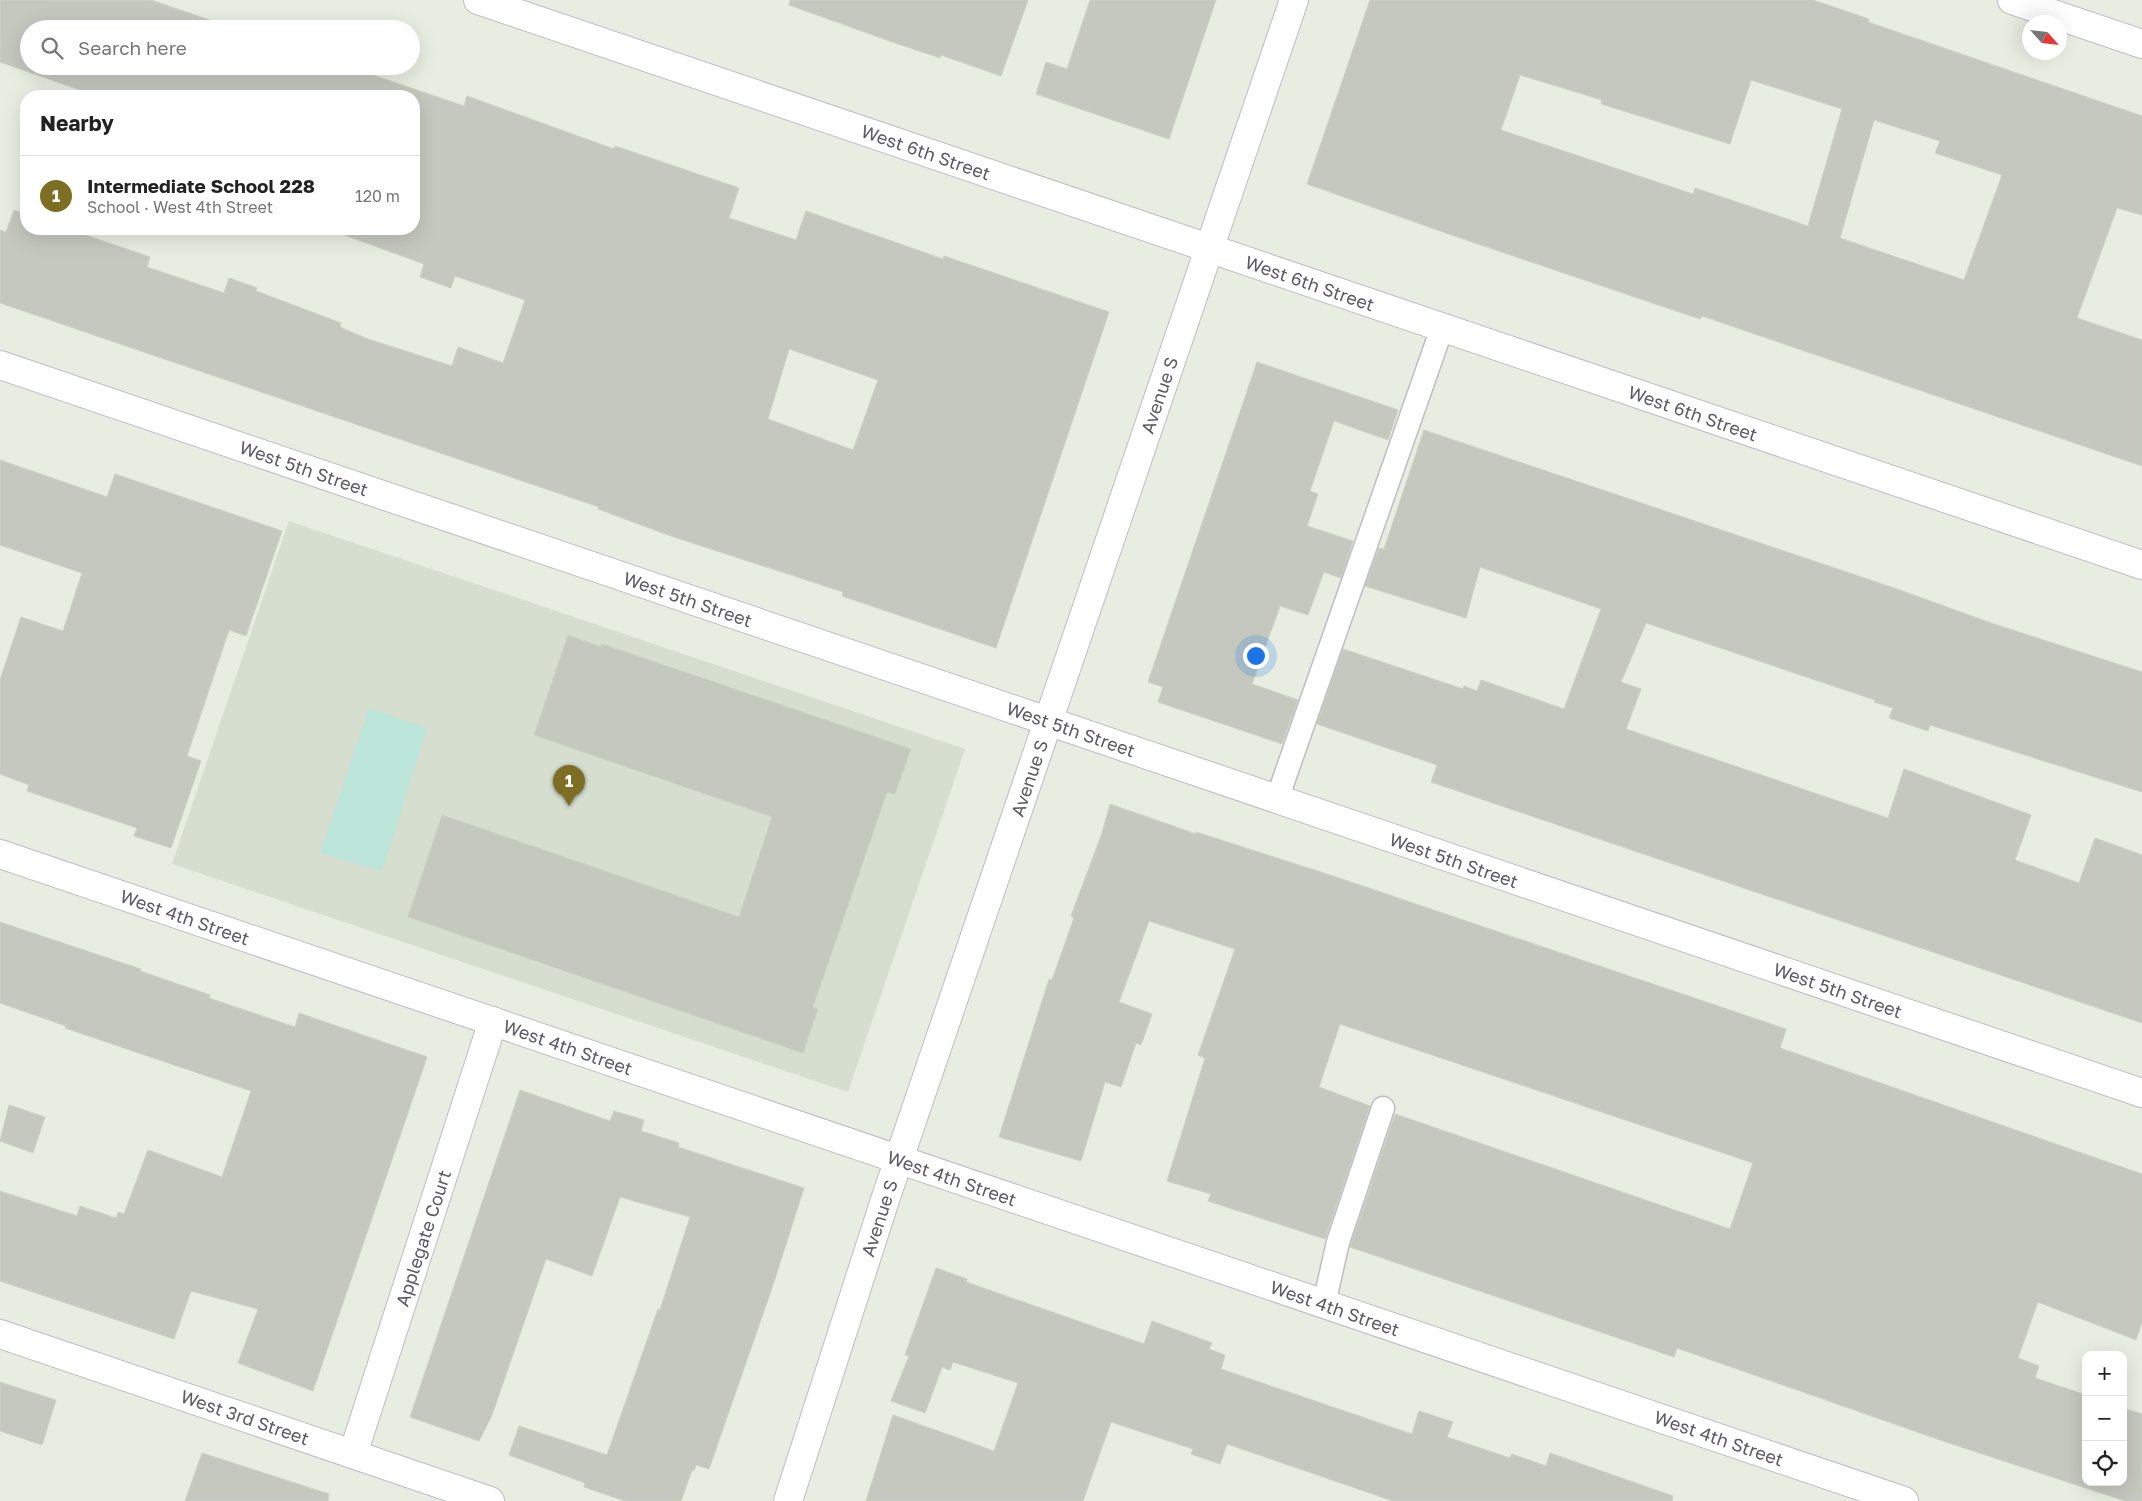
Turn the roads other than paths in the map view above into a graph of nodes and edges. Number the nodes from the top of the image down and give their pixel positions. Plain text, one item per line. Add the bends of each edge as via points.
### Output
1 (478, 0) edge
2 (1294, 0) edge
3 (2012, 0) edge
4 (2142, 44) edge
5 (1208, 248) junction
6 (1442, 328) junction
7 (0, 365) edge
8 (2142, 565) edge
9 (1049, 722) junction
10 (1277, 799) junction
11 (0, 854) edge
12 (493, 1021) junction
13 (2142, 1094) edge
14 (1383, 1108) dead end
15 (899, 1160) junction
16 (1324, 1304) junction
17 (0, 1334) edge
18 (353, 1454) junction
19 (490, 1501) edge
20 (788, 1501) edge
21 (1904, 1501) edge

1 - 5 street, West 6th Street
2 - 5 street, Avenue S
3 - 4 street
5 - 6 street, West 6th Street
5 - 9 street, Avenue S
6 - 8 street, West 6th Street
6 - 10 lane
7 - 9 street, West 5th Street
9 - 10 street, West 5th Street
9 - 15 street, Avenue S
10 - 13 street, West 5th Street
11 - 12 street, West 4th Street
12 - 15 street, West 4th Street
12 - 18 street, Applegate Court
14 - 16 lane via 1338,1242
15 - 16 street, West 4th Street
15 - 20 street, Avenue S
16 - 21 street, West 4th Street
17 - 18 street, West 3rd Street
18 - 19 street, West 3rd Street

